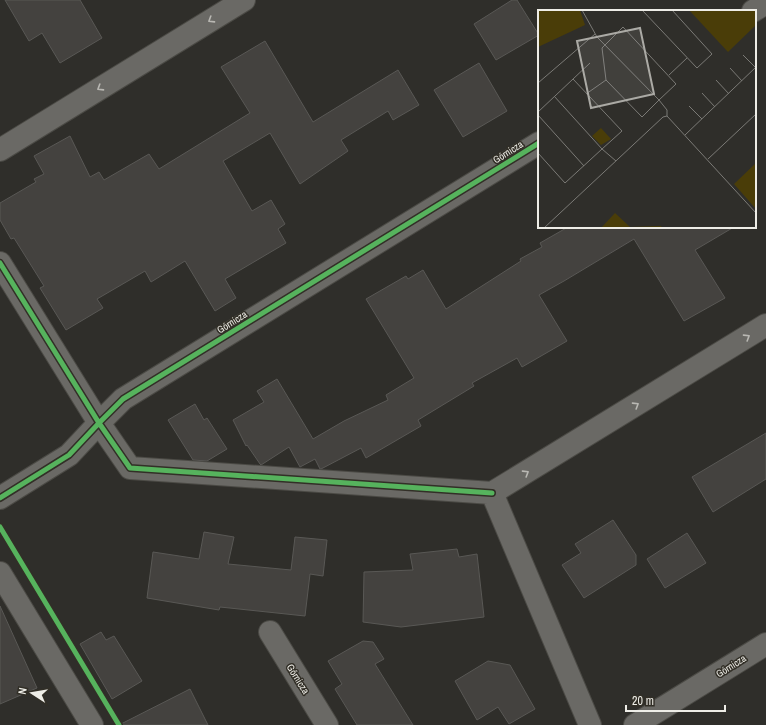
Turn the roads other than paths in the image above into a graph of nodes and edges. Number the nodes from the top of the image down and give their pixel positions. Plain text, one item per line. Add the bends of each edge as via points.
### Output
1 (244, 0) edge
2 (766, 3) edge
3 (756, 10) edge
4 (538, 144) edge
5 (0, 150) edge
6 (0, 263) edge
7 (766, 325) edge
8 (99, 423) junction
9 (492, 493) junction
10 (0, 498) edge
11 (0, 573) edge
12 (270, 632) dead end
13 (766, 644) edge
14 (92, 725) edge
15 (327, 725) edge
16 (590, 725) edge
17 (635, 725) edge

1 -> 5 street
2 - 3 street
4 - 8 street, Górnicza via 123,399
6 - 8 street
9 -> 7 street
8 - 9 street via 130,468
8 - 10 street, Górnicza via 70,454
9 - 16 street
11 - 14 street
12 - 15 street, Górnicza
13 - 17 street, Górnicza

